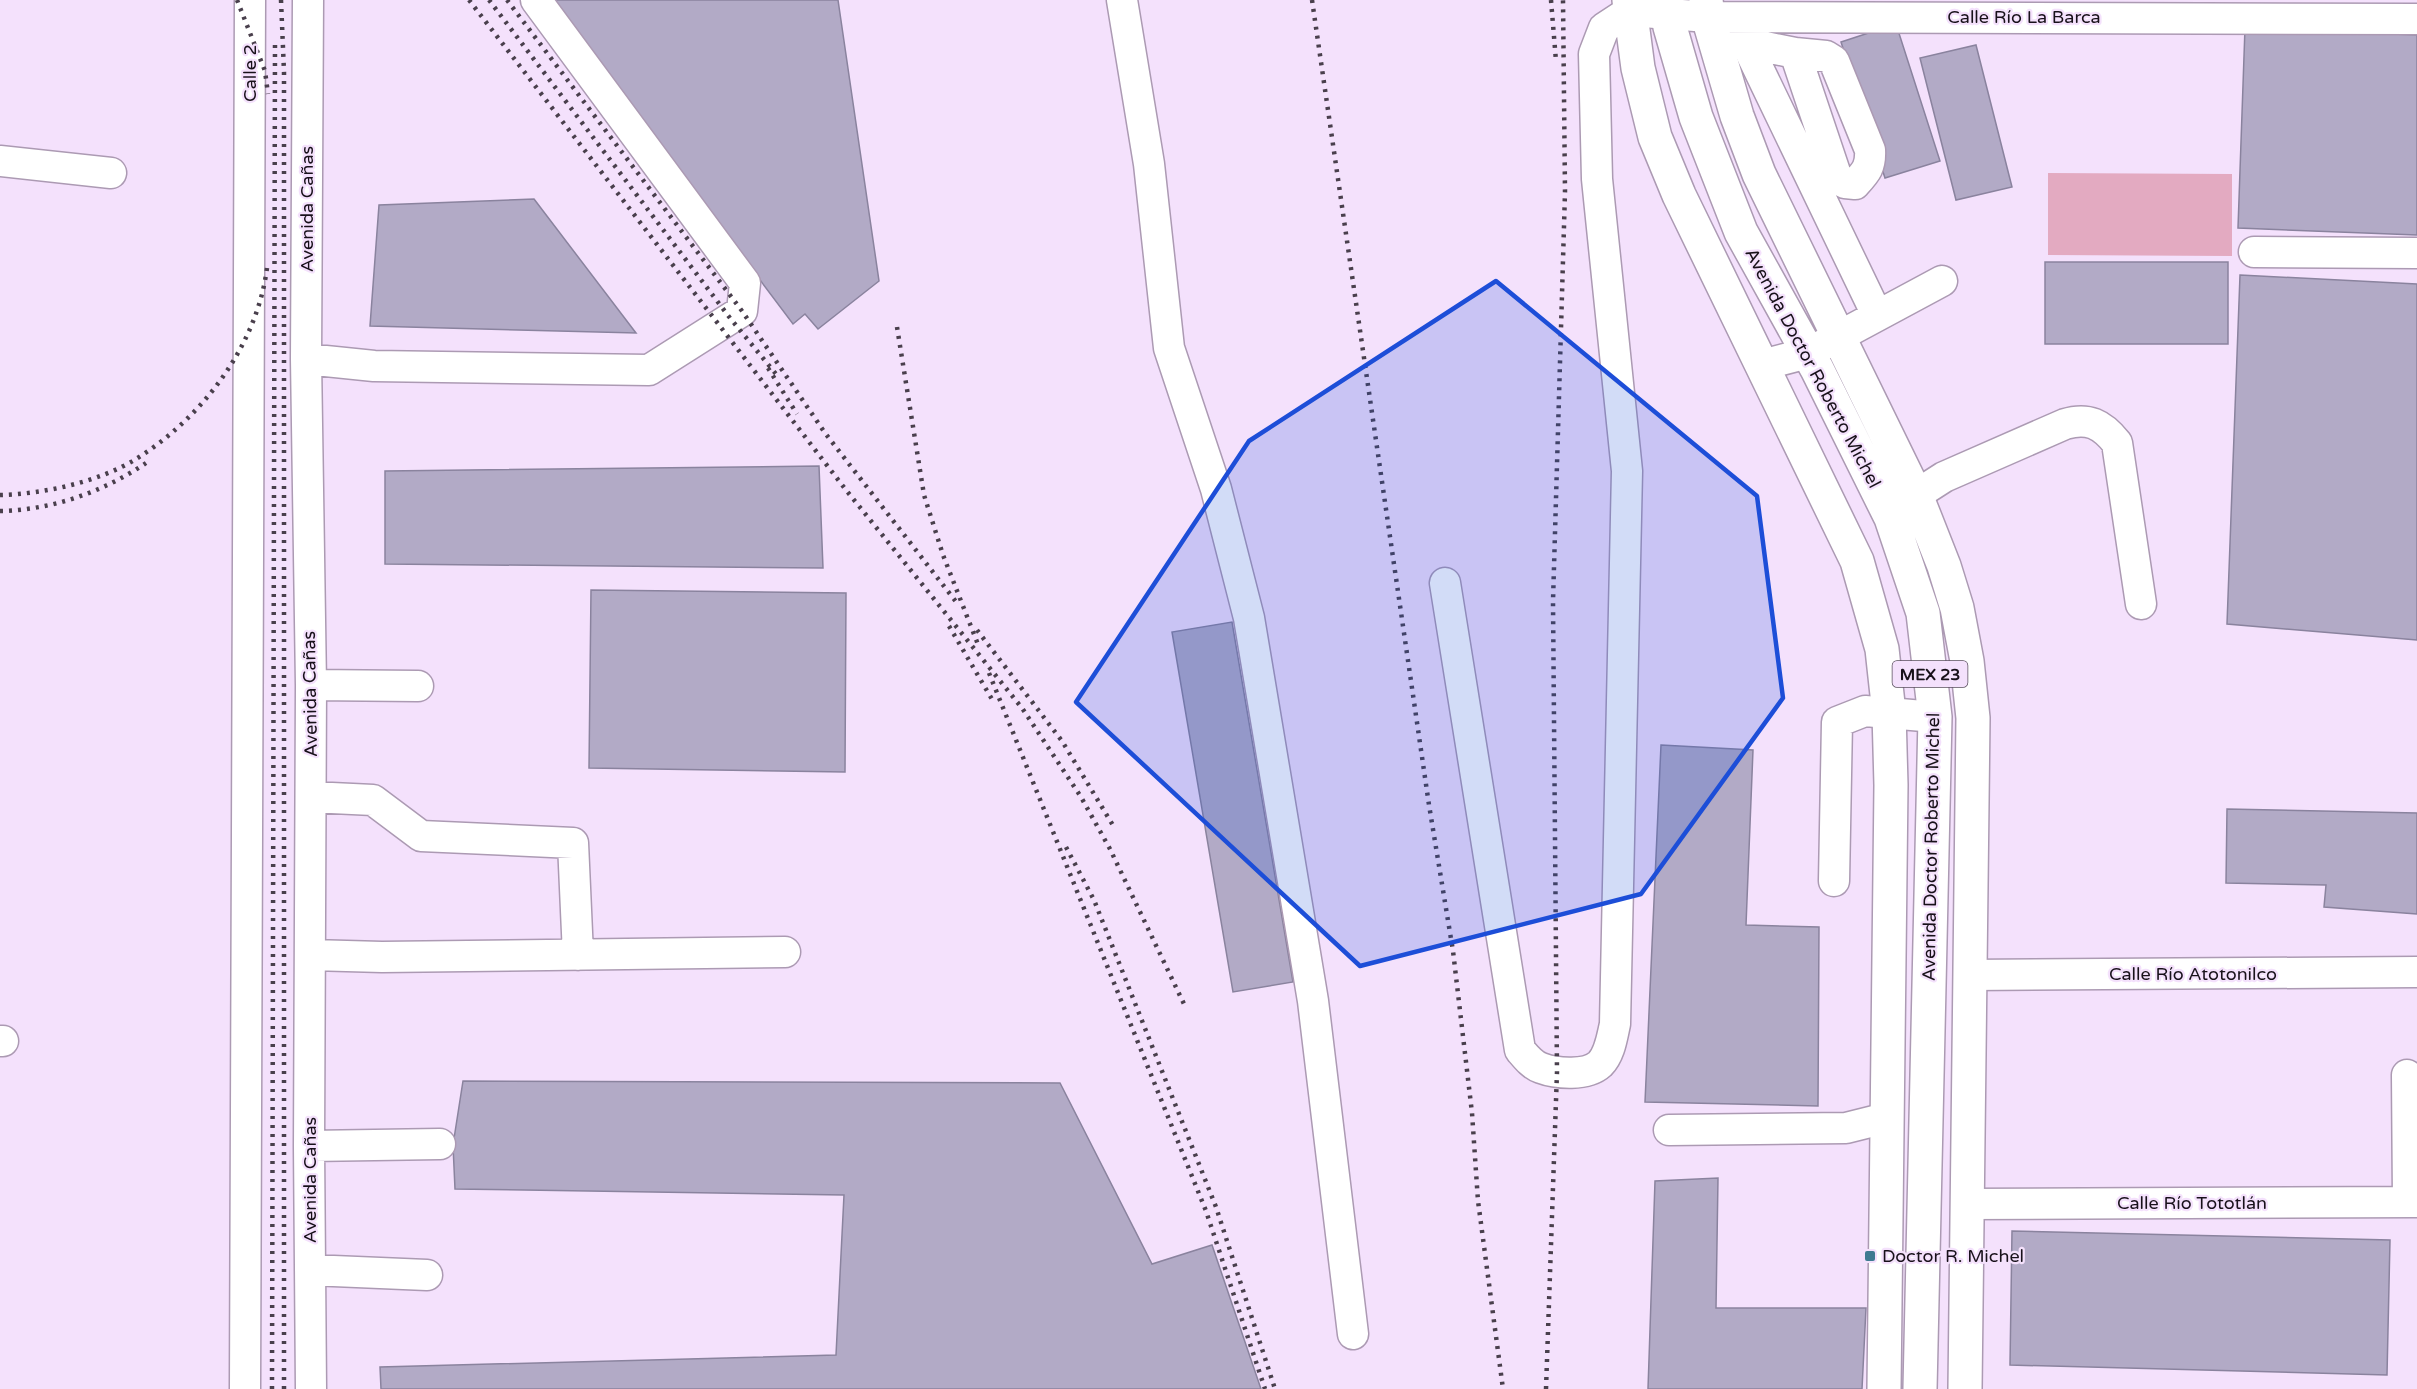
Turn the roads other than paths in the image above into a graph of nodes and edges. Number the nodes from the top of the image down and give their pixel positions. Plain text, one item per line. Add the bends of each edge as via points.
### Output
1 (250, 0) edge
2 (308, 0) edge
3 (536, 0) edge
4 (1122, 0) edge
5 (1629, 5) edge
6 (1666, 7) edge
7 (1956, 9) edge
8 (2213, 9) edge
9 (2417, 19) edge
10 (1719, 26) edge
11 (1794, 52) dead end
12 (0, 161) edge
13 (111, 173) dead end
14 (2254, 252) dead end
15 (2417, 253) edge
16 (1942, 281) dead end
17 (1877, 315) junction
18 (1838, 337) junction
19 (1808, 353) junction
20 (306, 359) junction
21 (1762, 365) junction
22 (1916, 495) junction
23 (1445, 583) dead end
24 (2140, 604) dead end
25 (311, 685) junction
26 (418, 686) dead end
27 (1889, 713) junction
28 (1935, 717) junction
29 (311, 797) junction
30 (1834, 881) dead end
31 (785, 951) dead end
32 (311, 955) junction
33 (578, 955) junction
34 (2417, 972) edge
35 (1970, 975) junction
36 (1888, 1068) junction
37 (1927, 1071) junction
38 (2407, 1075) dead end
39 (1886, 1118) junction
40 (1669, 1131) dead end
41 (440, 1144) dead end
42 (309, 1146) junction
43 (2412, 1202) edge
44 (1967, 1204) junction
45 (310, 1270) junction
46 (427, 1275) dead end
47 (1353, 1334) dead end
48 (245, 1389) edge
49 (311, 1389) edge
50 (1884, 1389) edge
51 (1920, 1389) edge
52 (1965, 1389) edge

1 - 48 street, Calle 2
2 - 20 street, Avenida Cañas
3 - 20 street via 745,283 742,311 649,370 374,366
4 - 47 street via 1149,164 1169,348 1216,489 1249,618 1313,1001
5 - 6 street, Calle Río La Barca
5 - 21 main road via 1638,68 1655,137
5 - 23 street via 1604,27 1594,54 1597,179 1627,471 1615,1024 1606,1054 1591,1069 1557,1072 1539,1068 1520,1050
6 - 10 street, Calle Río La Barca
6 - 19 main road, Avenida Doctor Roberto Michel / MEX 23 via 1696,117 1742,232
7 - 8 street, Calle Río La Barca
7 - 10 street, Calle Río La Barca
8 - 9 street, Calle Río La Barca
10 - 11 street
10 - 17 street
10 - 18 main road, Avenida Doctor Roberto Michel via 1737,116 1758,174
12 - 13 street
14 - 15 street
16 - 17 street
17 - 18 street
18 - 19 street
18 - 22 main road, Avenida Doctor Roberto Michel
19 - 21 street
19 - 28 main road, Avenida Doctor Roberto Michel / MEX 23 via 1891,518 1923,613
20 - 25 street, Avenida Cañas
21 - 27 main road via 1857,561 1882,649
22 - 24 street via 1944,477 2065,424 2093,421 2117,443
22 - 35 main road, Avenida Doctor Roberto Michel via 1957,608 1967,661 1973,718
25 - 26 street
25 - 29 street, Avenida Cañas
27 - 28 street
27 - 30 street via 1865,711 1837,722
27 - 36 main road
28 - 37 main road, Avenida Doctor Roberto Michel / MEX 23
29 - 32 street, Avenida Cañas
29 - 33 street via 373,800 421,836 573,843
31 - 33 street
32 - 33 street
32 - 42 street, Avenida Cañas
34 - 35 street, Calle Río Atotonilco
35 - 44 main road, Avenida Doctor Roberto Michel
36 - 37 main road
36 - 39 main road
37 - 51 main road, Avenida Doctor Roberto Michel / MEX 23
38 - 43 street
39 - 40 street via 1846,1128
39 - 50 main road
41 - 42 street
42 - 45 street, Avenida Cañas
43 - 44 street, Calle Río Tototlán
44 - 52 main road, Avenida Doctor Roberto Michel
45 - 46 street
45 - 49 street, Avenida Cañas

